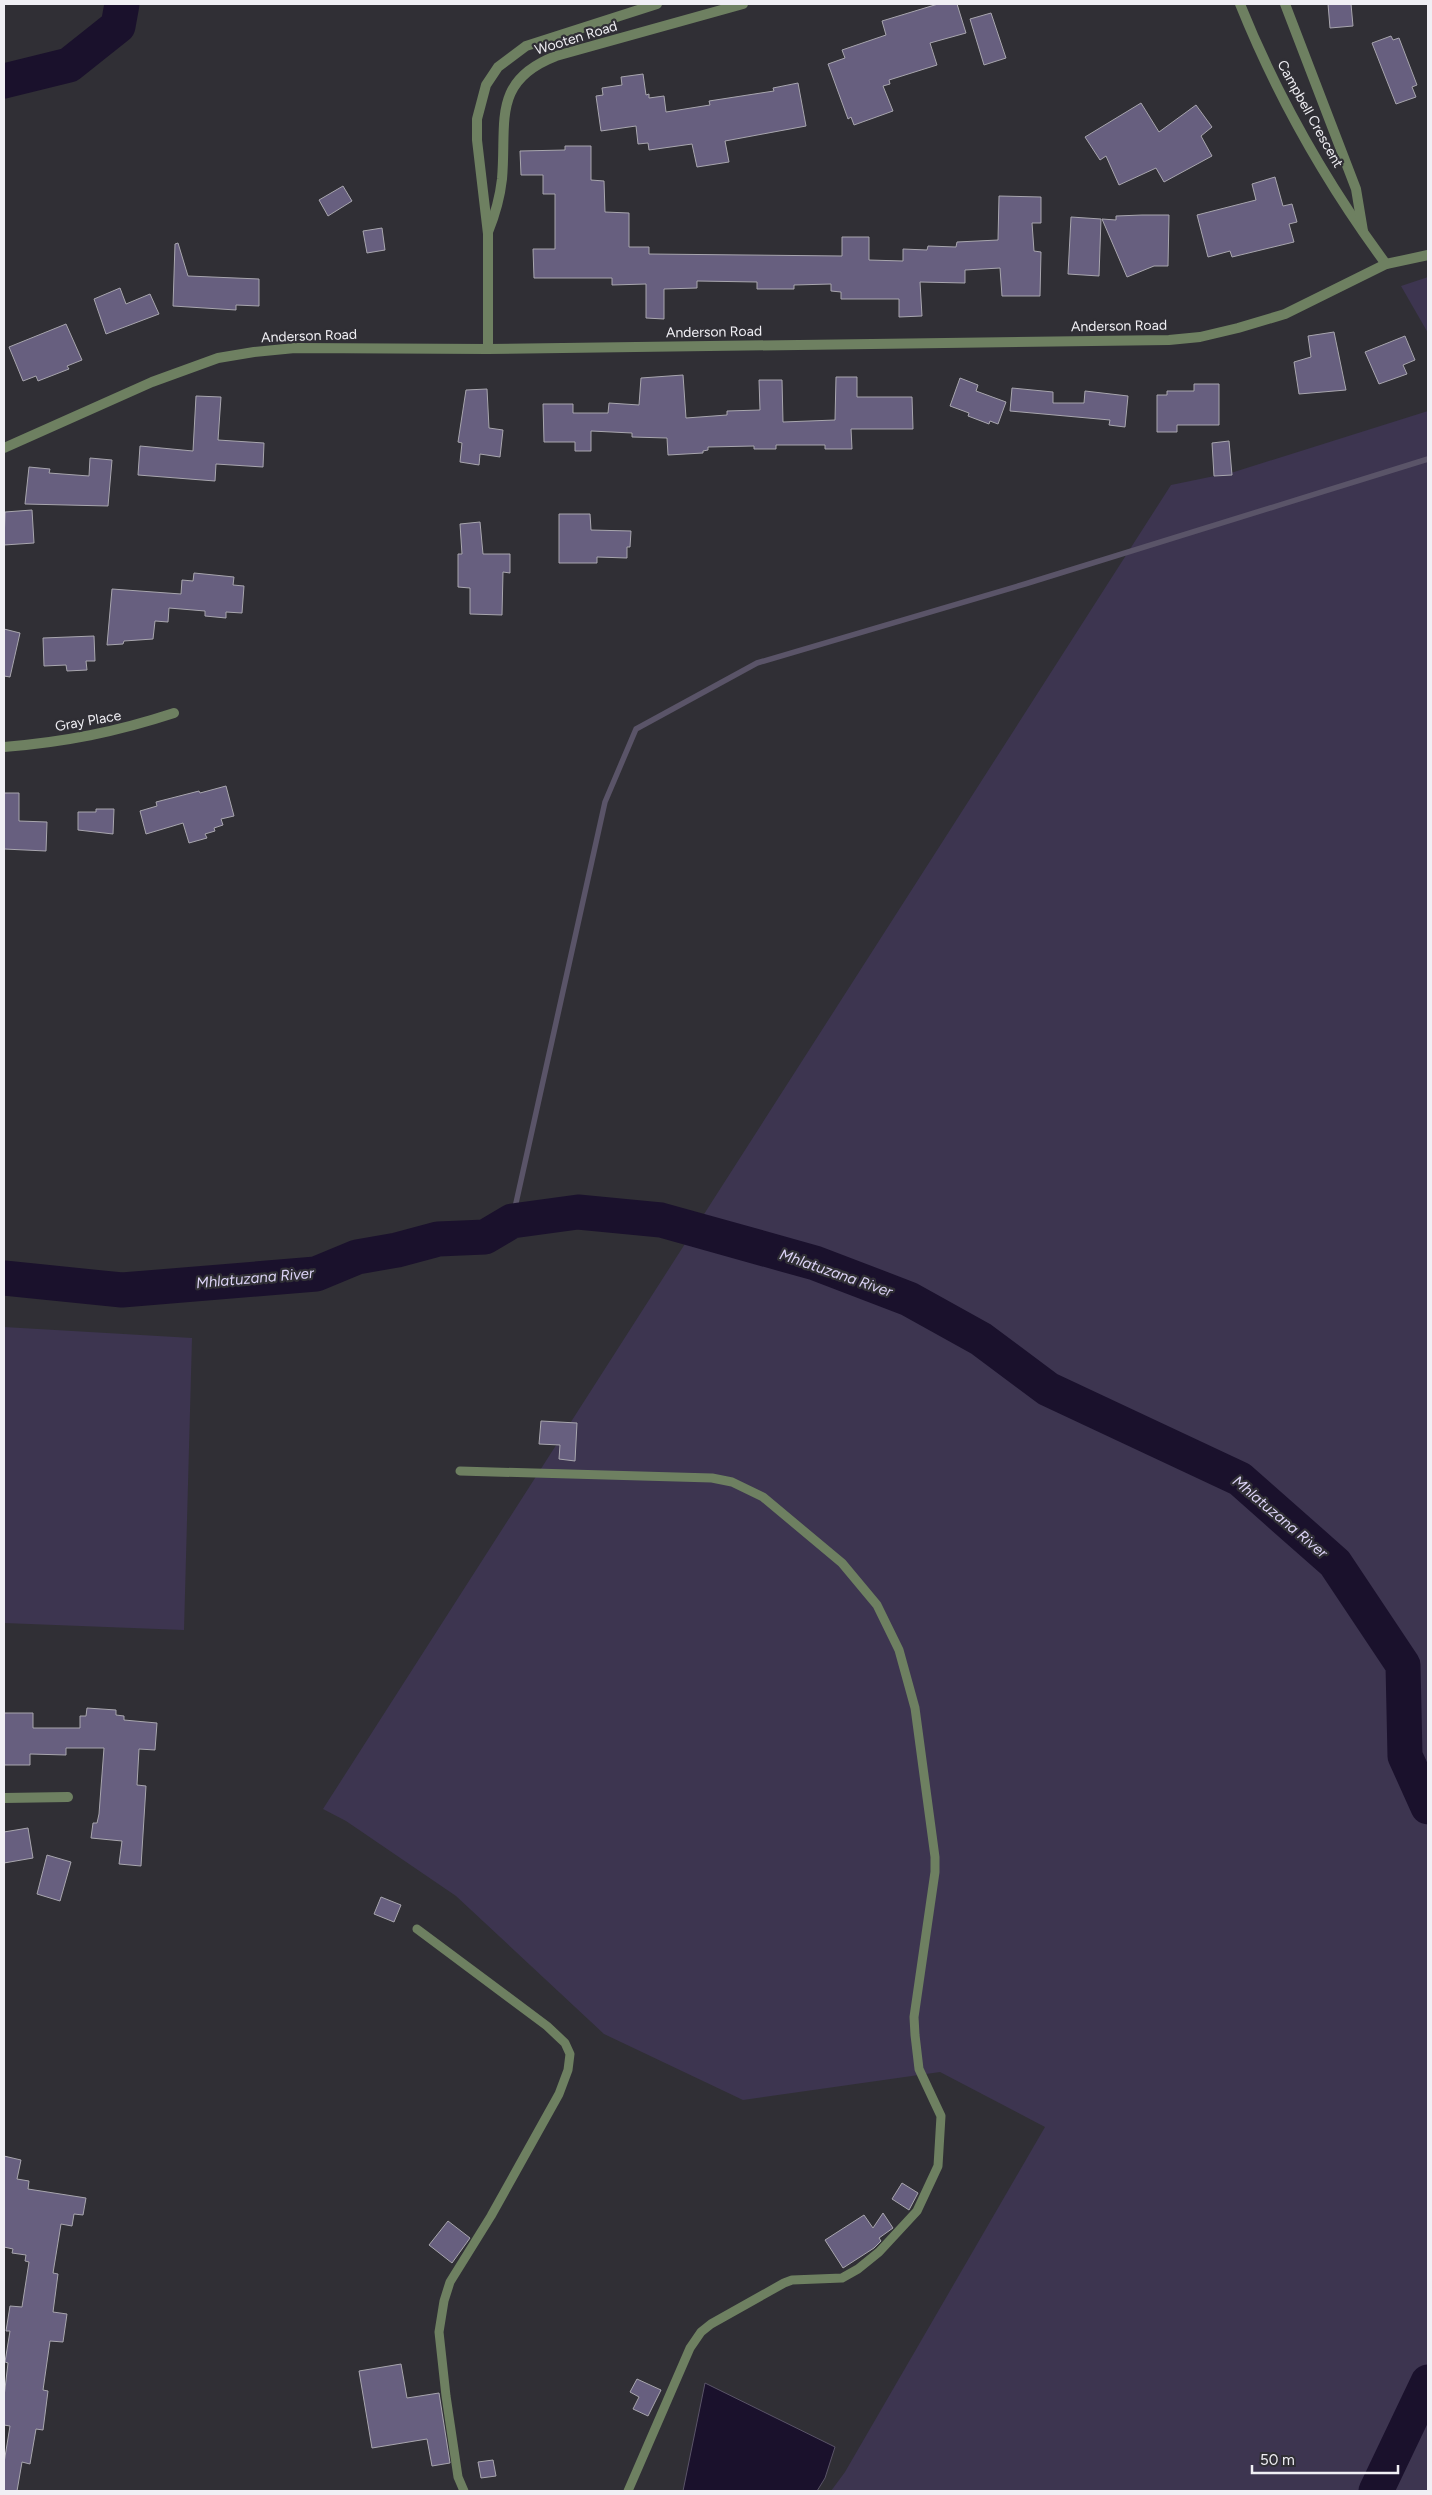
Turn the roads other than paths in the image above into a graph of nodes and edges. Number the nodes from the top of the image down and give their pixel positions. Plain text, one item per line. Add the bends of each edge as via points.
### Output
1 (656, 4) edge
2 (743, 4) edge
3 (1240, 4) edge
4 (1286, 4) edge
5 (488, 234) junction
6 (1364, 234) junction
7 (1428, 255) edge
8 (1386, 264) junction
9 (488, 349) junction
10 (4, 448) edge
11 (174, 713) dead end
12 (4, 747) edge
13 (460, 1470) dead end
14 (68, 1797) dead end
15 (4, 1798) edge
16 (417, 1930) dead end
17 (464, 2491) edge
18 (628, 2491) edge

1 - 5 street, Wooten Road via 541,40 510,56 498,67 486,85 477,119 480,181
2 - 5 street, Wooten Road via 556,56 535,64 524,73 509,94 505,110 502,179
3 - 6 street, Campbell Crescent via 1292,115
4 - 6 street, Campbell Crescent via 1356,189
5 - 9 street, Wooten Road
6 - 8 street, Campbell Crescent
7 - 8 street, Anderson Road
8 - 9 street, Anderson Road via 1285,314 1200,337 1169,340
9 - 10 street, Anderson Road via 295,348 218,358 152,382
11 - 12 street, Gray Place via 90,737
13 - 18 lane via 712,1478 755,1492 842,1563 864,1587 900,1650 915,1708 936,1872 914,2017 919,2069 941,2116 940,2147 932,2180 917,2211 905,2226 858,2269 842,2278 784,2283 701,2332 690,2348
14 - 15 street
16 - 17 lane via 547,2026 565,2043 570,2054 559,2094 491,2216 462,2260 444,2300 439,2332 456,2463

